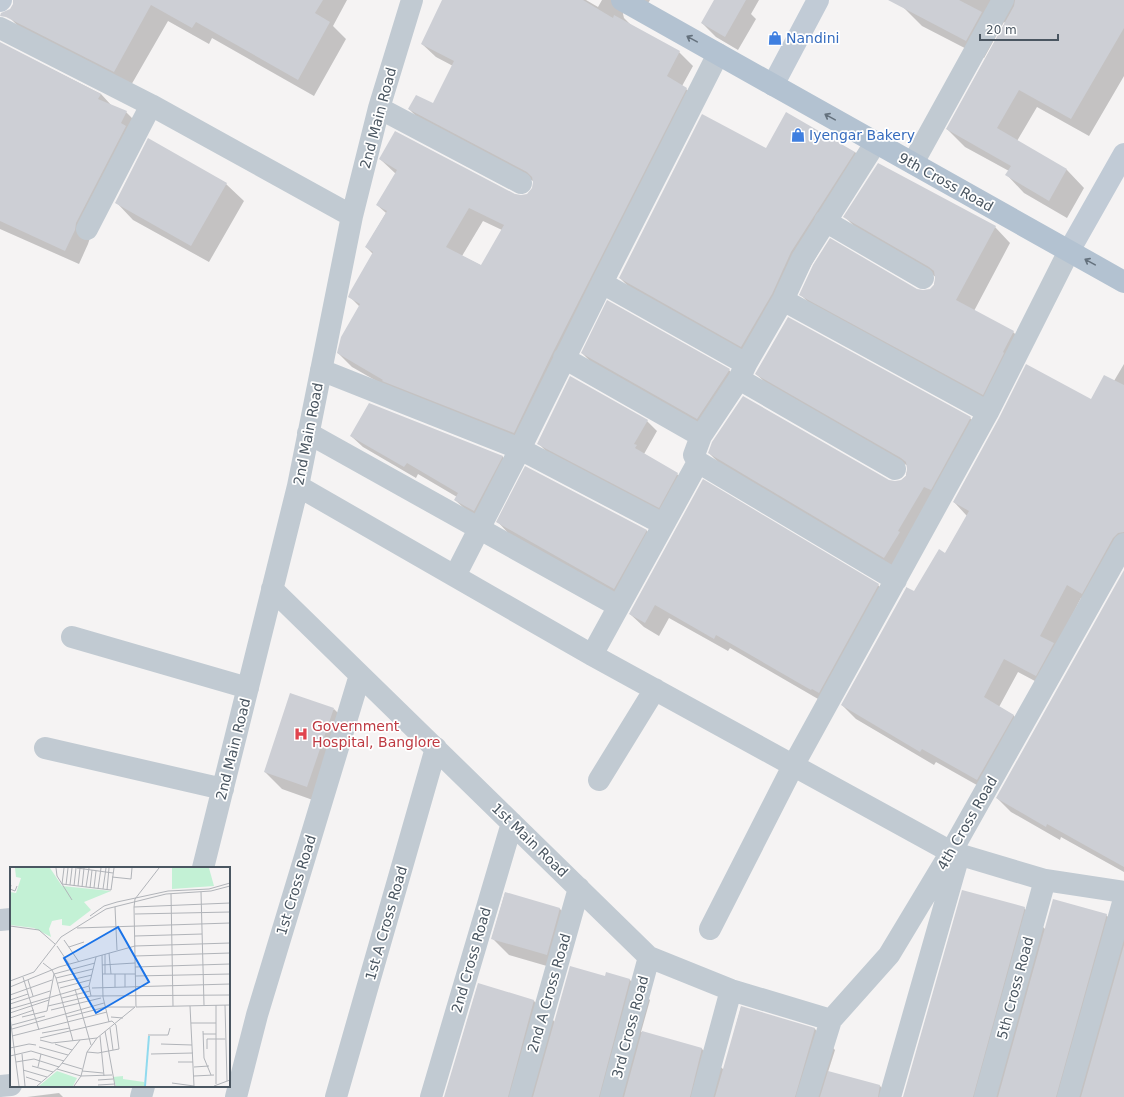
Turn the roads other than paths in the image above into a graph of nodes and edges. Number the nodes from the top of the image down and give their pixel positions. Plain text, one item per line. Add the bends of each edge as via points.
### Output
1 (412, 0) edge
2 (622, 0) edge
3 (818, 0) edge
4 (1003, 0) edge
5 (0, 28) edge
6 (718, 54) junction
7 (773, 85) junction
8 (151, 105) junction
9 (379, 108) junction
10 (876, 142) junction
11 (1124, 154) edge
12 (913, 163) junction
13 (521, 183) dead end
14 (352, 216) junction
15 (826, 221) junction
16 (87, 229) dead end
17 (1069, 251) junction
18 (923, 278) dead end
19 (1124, 282) edge
20 (602, 283) junction
21 (783, 300) junction
22 (564, 358) junction
23 (321, 370) junction
24 (742, 372) junction
25 (988, 412) junction
26 (308, 433) junction
27 (701, 436) junction
28 (520, 449) junction
29 (698, 462) junction
30 (895, 469) dead end
31 (298, 486) junction
32 (663, 524) junction
33 (479, 528) junction
34 (1124, 544) edge
35 (455, 576) junction
36 (896, 580) junction
37 (272, 589) junction
38 (618, 606) junction
39 (72, 637) dead end
40 (592, 655) junction
41 (360, 675) junction
42 (248, 688) junction
43 (655, 689) junction
44 (45, 748) dead end
45 (436, 748) junction
46 (793, 766) junction
47 (599, 780) dead end
48 (223, 789) junction
49 (512, 823) junction
50 (955, 853) junction
51 (203, 867) edge
52 (1045, 880) junction
53 (579, 888) junction
54 (1124, 892) edge
55 (1124, 899) edge
56 (10, 919) edge
57 (0, 920) edge
58 (710, 929) dead end
59 (649, 957) junction
60 (732, 990) junction
61 (831, 1020) junction
62 (10, 1085) edge
63 (0, 1086) edge
64 (144, 1087) edge
65 (141, 1097) edge
66 (236, 1097) edge
67 (336, 1097) edge
68 (431, 1097) edge
69 (520, 1097) edge
70 (611, 1097) edge
71 (702, 1097) edge
72 (807, 1097) edge
73 (890, 1097) edge
74 (985, 1097) edge
75 (1068, 1097) edge

1 - 9 street, 2nd Main Road
6 -> 2 main road, 9th Cross Road
3 - 7 street
4 - 12 street
5 - 8 street
6 - 7 main road, 9th Cross Road
6 - 20 street
10 -> 7 main road, 9th Cross Road
8 - 14 street
8 - 16 street
9 - 13 street
9 - 14 street, 2nd Main Road
10 - 12 main road, 9th Cross Road
10 - 15 street
11 - 17 street
12 - 17 main road, 9th Cross Road
14 - 23 street, 2nd Main Road
15 - 18 street
15 - 21 street via 802,259
19 -> 17 main road, 9th Cross Road
17 - 25 street
20 - 22 street
20 - 24 street
21 - 24 street
21 - 25 street
22 - 27 street
22 - 28 street
23 - 26 street, 2nd Main Road
23 - 28 street
24 - 27 street
24 - 30 street
25 - 36 street
26 - 31 street, 2nd Main Road
26 - 33 street
27 - 29 street via 694,456
28 - 32 street
28 - 33 street
29 - 32 street
29 - 36 street
31 - 35 street
31 - 37 street, 2nd Main Road
32 - 38 street
33 - 35 street
33 - 38 street
34 - 50 street, 4th Cross Road
35 - 40 street
36 - 46 street
37 - 41 street, 1st Main Road
37 - 42 street, 2nd Main Road
38 - 40 street
39 - 42 street
40 - 43 street
41 - 45 street, 1st Main Road
41 - 66 street, 1st Cross Road via 257,1015
42 - 48 street, 2nd Main Road
43 - 46 street
43 - 47 street
44 - 48 street
45 - 49 street, 1st Main Road
45 - 67 street, 1st A Cross Road
46 - 50 street
46 - 58 street
48 - 51 street, 2nd Main Road
49 - 53 street, 1st Main Road
49 - 68 street, 2nd Cross Road
50 - 52 street
50 - 61 street, 4th Cross Road via 890,954
50 - 73 street
52 - 54 street
52 - 74 street, 5th Cross Road
53 - 59 street, 1st Main Road
53 - 69 street, 2nd A Cross Road
55 - 75 street
56 - 57 street
59 - 60 street, 1st Main Road
59 - 70 street, 3rd Cross Road
60 - 61 street, 1st Main Road
60 - 71 street
61 - 72 street, 4th Cross Road
62 - 63 street
64 - 65 street

